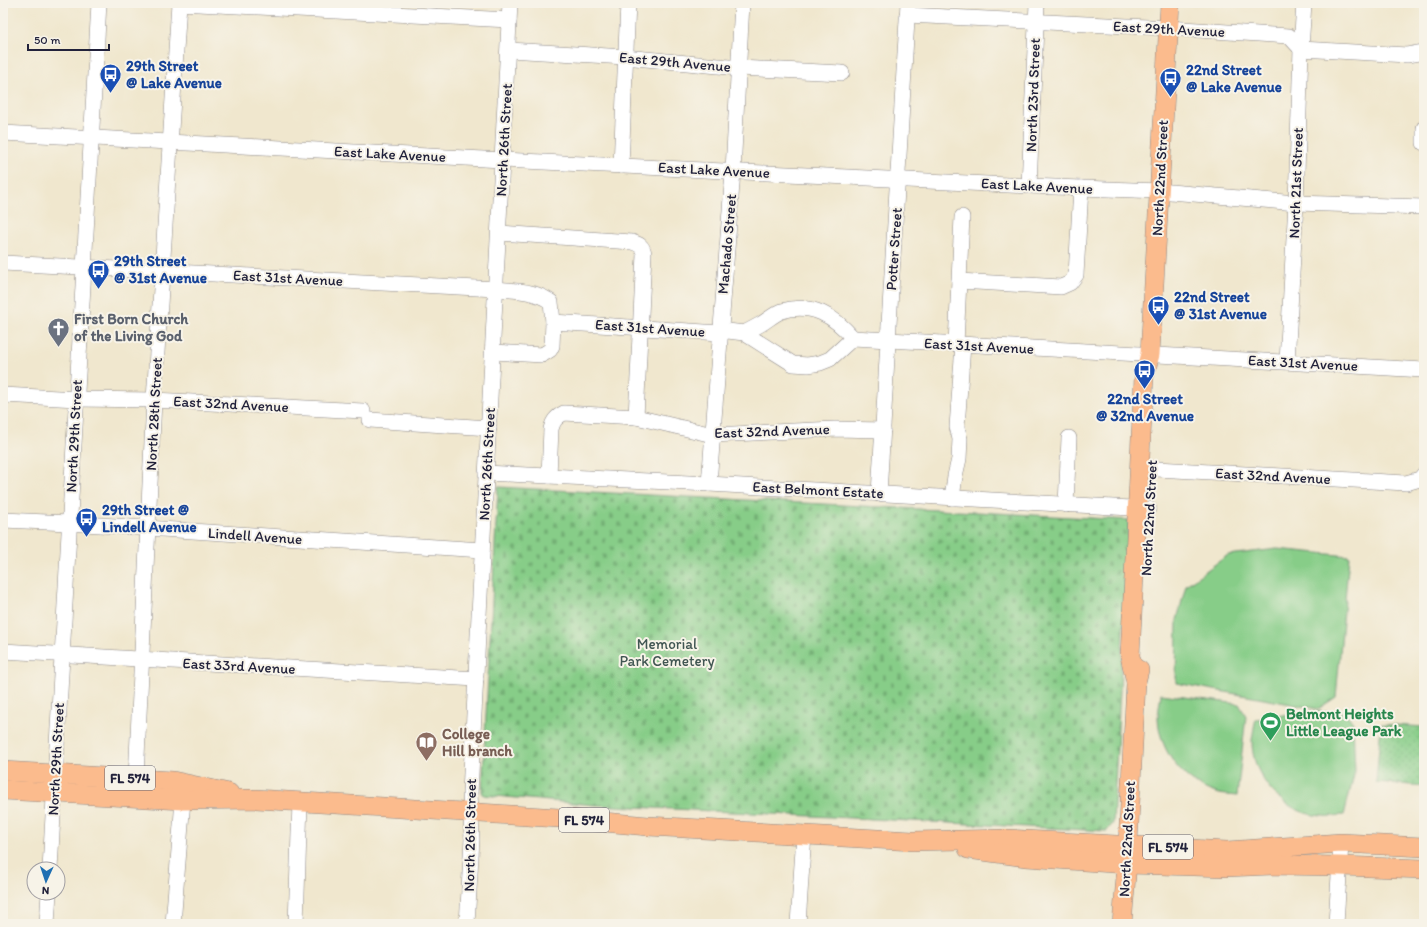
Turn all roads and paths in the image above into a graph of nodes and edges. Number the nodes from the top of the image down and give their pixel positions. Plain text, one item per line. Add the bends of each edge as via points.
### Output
1 (99, 3) edge
2 (179, 3) edge
3 (510, 3) edge
4 (628, 3) edge
5 (742, 3) edge
6 (1037, 3) edge
7 (1170, 3) edge
8 (1304, 3) edge
9 (908, 9) edge
10 (509, 20) junction
11 (1036, 22) junction
12 (1168, 28) junction
13 (1301, 49) junction
14 (509, 50) junction
15 (1424, 52) edge
16 (625, 57) junction
17 (739, 68) junction
18 (842, 73) dead end
19 (1424, 128) edge
20 (3, 133) edge
21 (91, 137) junction
22 (170, 142) junction
23 (1424, 142) edge
24 (502, 160) junction
25 (621, 166) junction
26 (733, 171) junction
27 (898, 179) junction
28 (1029, 186) junction
29 (1081, 188) junction
30 (1159, 191) junction
31 (1296, 202) junction
32 (1424, 207) edge
33 (962, 217) dead end
34 (499, 233) junction
35 (3, 263) edge
36 (84, 267) junction
37 (162, 272) junction
38 (959, 281) junction
39 (496, 289) junction
40 (553, 322) junction
41 (640, 328) junction
42 (720, 333) junction
43 (744, 333) junction
44 (853, 338) junction
45 (888, 340) junction
46 (960, 344) junction
47 (493, 352) junction
48 (1150, 354) junction
49 (1287, 362) junction
50 (1424, 370) edge
51 (3, 395) edge
52 (77, 399) junction
53 (154, 400) junction
54 (636, 417) junction
55 (489, 428) junction
56 (883, 430) junction
57 (713, 435) junction
58 (1069, 438) dead end
59 (1145, 469) junction
60 (486, 473) junction
61 (1424, 474) edge
62 (549, 476) junction
63 (710, 484) junction
64 (880, 494) junction
65 (952, 498) junction
66 (1066, 504) junction
67 (1143, 508) junction
68 (3, 520) edge
69 (69, 523) junction
70 (148, 529) junction
71 (482, 550) junction
72 (3, 651) edge
73 (62, 655) junction
74 (141, 660) junction
75 (476, 679) junction
76 (3, 771) edge
77 (56, 774) junction
78 (136, 778) junction
79 (3, 790) edge
80 (55, 793) junction
81 (256, 799) junction
82 (183, 800) junction
83 (300, 802) junction
84 (471, 812) junction
85 (804, 834) junction
86 (913, 841) junction
87 (1341, 843) junction
88 (1128, 845) junction
89 (1424, 847) edge
90 (51, 861) edge
91 (1127, 864) junction
92 (1340, 866) junction
93 (1424, 869) edge
94 (48, 901) edge
95 (47, 924) edge
96 (173, 924) edge
97 (296, 924) edge
98 (467, 924) edge
99 (798, 924) edge
100 (1122, 924) edge
101 (1336, 924) edge

1 - 21 street, North 29th Street
2 - 10 street
2 - 22 street, North 28th Street
3 - 10 street, North 26th Street
4 - 16 street
5 - 17 street, Machado Street
6 - 11 street, North 23rd Street
7 - 12 main road, North 22nd Street
8 - 13 street, North 21st Street
9 - 11 street, East 29th Avenue
9 - 27 street, Potter Street
10 - 14 street, North 26th Street
11 - 12 street, East 29th Avenue
11 - 28 street, North 23rd Street
12 - 13 street, East 29th Avenue via 1289,36
12 - 30 main road, North 22nd Street
13 - 15 street via 1407,55
13 - 31 street, North 21st Street
14 - 16 street, East 29th Avenue
14 - 24 street, North 26th Street
16 - 17 street, East 29th Avenue
16 - 25 street
17 - 18 street, East 29th Avenue
17 - 26 street, Machado Street
19 - 23 street
20 - 21 street, East Lake Avenue
21 - 22 street, East Lake Avenue
21 - 36 street, North 29th Street
22 - 24 street, East Lake Avenue
22 - 37 street, North 28th Street
24 - 25 street, East Lake Avenue
24 - 34 street, North 26th Street
25 - 26 street, East Lake Avenue
26 - 27 street, East Lake Avenue
26 - 42 street, Machado Street
27 - 28 street, East Lake Avenue
27 - 45 street, Potter Street
28 - 29 street, East Lake Avenue
29 - 30 street, East Lake Avenue
29 - 38 street via 1076,275 1070,283 1061,287
30 - 31 street, East Lake Avenue
30 - 48 main road, North 22nd Street
31 - 32 street, East Lake Avenue
31 - 49 street, North 21st Street
33 - 38 street
34 - 39 street, North 26th Street
34 - 41 street via 639,244 644,254
35 - 36 street, East 31st Avenue
36 - 37 street, East 31st Avenue
36 - 52 street, North 29th Street
37 - 39 street, East 31st Avenue
37 - 53 street, North 28th Street
38 - 46 street
39 - 40 street, East 31st Avenue via 532,292 543,296 550,302
39 - 47 street, North 26th Street
40 - 41 street, East 31st Avenue
40 - 47 street, East 31st Avenue via 552,346 542,355
41 - 42 street, East 31st Avenue
41 - 54 street
42 - 43 street, East 31st Avenue
42 - 57 street, Machado Street
43 - 44 street via 782,311 807,309 829,316 844,327
43 - 44 street via 793,364 820,363 830,359
44 - 45 street, East 31st Avenue
45 - 46 street, East 31st Avenue
45 - 56 street, Potter Street
46 - 48 street, East 31st Avenue
46 - 65 street via 957,427 960,459
47 - 55 street, North 26th Street
48 - 49 street, East 31st Avenue
48 - 59 main road, North 22nd Street via 1144,377
49 - 50 street, East 31st Avenue
51 - 52 street, East 32nd Avenue
52 - 53 street, East 32nd Avenue
52 - 69 street, North 29th Street
53 - 55 street, East 32nd Avenue via 367,415
53 - 70 street, North 28th Street
54 - 57 street, East 32nd Avenue
54 - 62 street, East 32nd Avenue via 564,413 557,416 551,429
55 - 60 street, North 26th Street
56 - 57 street, East 32nd Avenue via 835,429
56 - 64 street, Potter Street
57 - 63 street, Machado Street
58 - 66 street
59 - 61 street, East 32nd Avenue via 1406,483 1420,479
59 - 67 main road, North 22nd Street
60 - 62 street, East Belmont Estate
60 - 71 street, North 26th Street
62 - 63 street, East Belmont Estate
63 - 64 street, East Belmont Estate
64 - 65 street, East Belmont Estate
65 - 66 street, East Belmont Estate
66 - 67 street, East Belmont Estate
67 - 88 main road, North 22nd Street via 1130,656 1136,682
68 - 69 street, Lindell Avenue
69 - 70 street, Lindell Avenue
69 - 73 street, North 29th Street
70 - 71 street, Lindell Avenue
70 - 74 street, North 28th Street
71 - 75 street, North 26th Street
72 - 73 street, East 33rd Avenue
73 - 74 street, East 33rd Avenue
73 - 77 street, North 29th Street
74 - 75 street, East 33rd Avenue
74 - 78 street, North 28th Street
75 - 84 street, North 26th Street
76 - 77 main road, FL 574
77 - 78 main road, FL 574
77 - 80 street, North 29th Street
78 - 81 main road, FL 574 via 204,786
79 - 80 main road, FL 574
80 - 82 main road, FL 574
80 - 90 street, North 29th Street
81 - 82 main road, FL 574
81 - 83 main road, FL 574
82 - 96 street
83 - 84 main road, FL 574
83 - 97 street
84 - 85 main road, FL 574 via 648,826
84 - 98 street, North 26th Street
85 - 86 main road, FL 574
85 - 99 street
86 - 88 main road, FL 574 via 1008,839
86 - 91 main road, FL 574 via 1026,857
87 - 88 main road, FL 574 via 1227,850
87 - 89 main road, FL 574
87 - 92 street
88 - 91 main road, North 22nd Street
91 - 92 main road, FL 574 via 1227,867
91 - 100 main road, North 22nd Street
92 - 93 main road, FL 574
92 - 101 street
94 - 95 street

